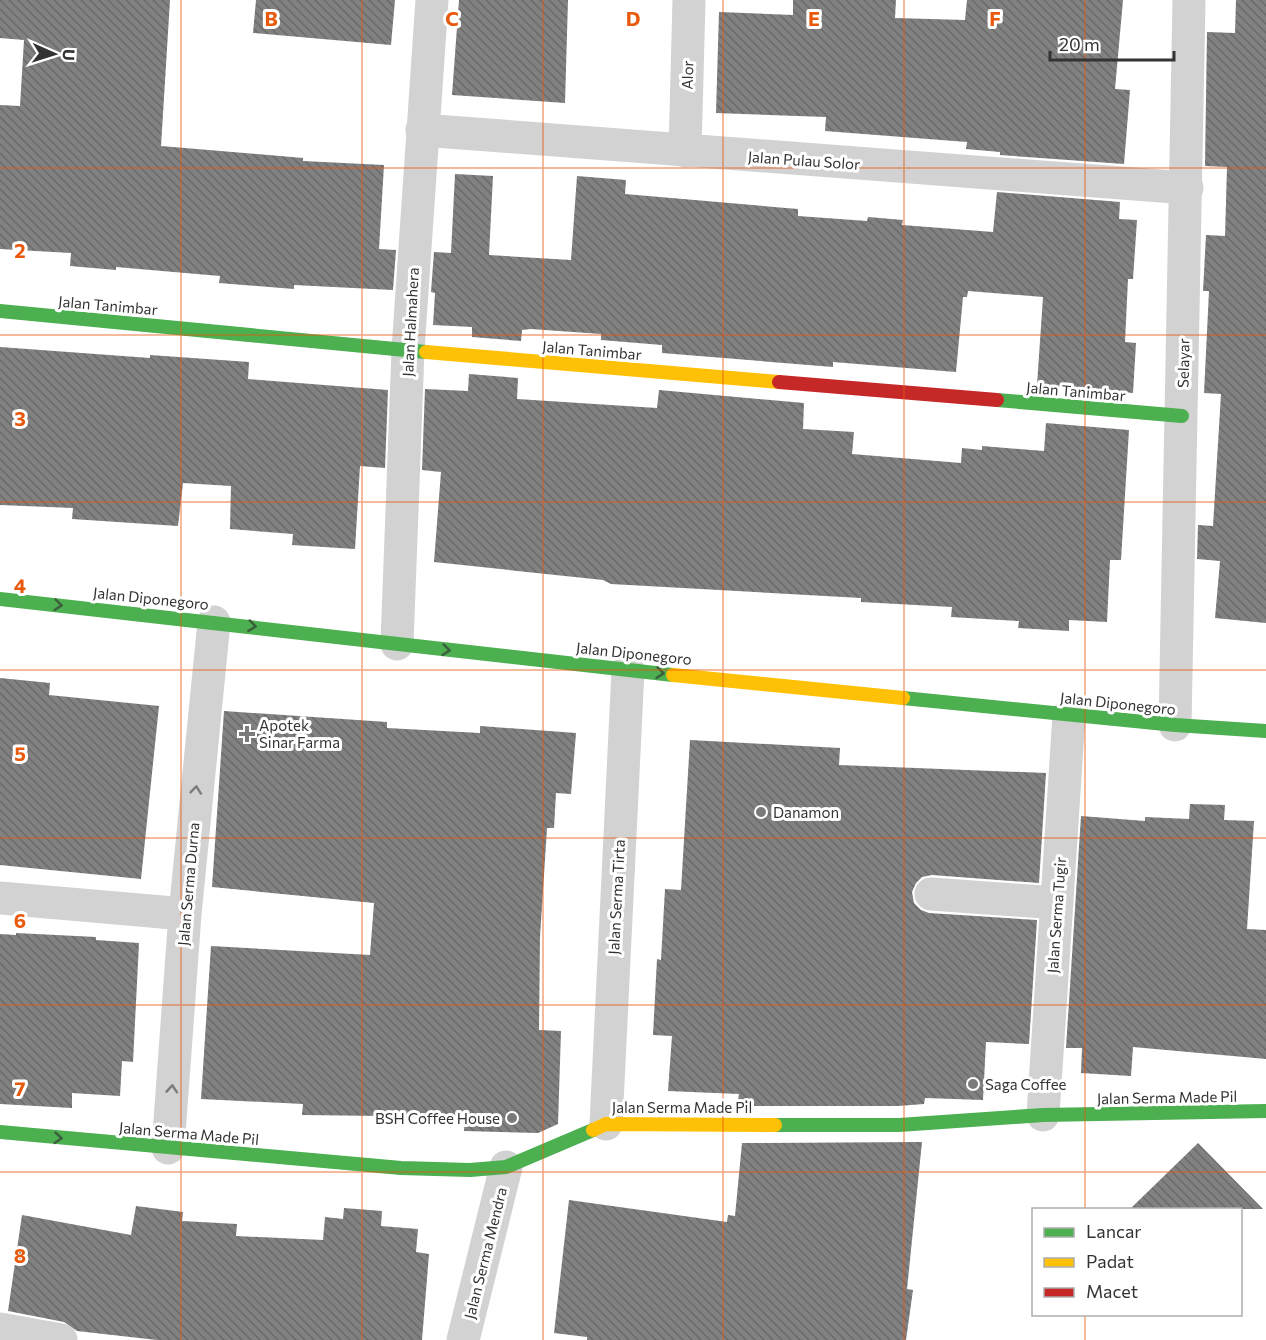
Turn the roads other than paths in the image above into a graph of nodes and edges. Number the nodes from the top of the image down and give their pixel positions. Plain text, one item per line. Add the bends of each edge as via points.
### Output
1 (432, 0) edge
2 (689, 0) edge
3 (1189, 0) edge
4 (422, 130) junction
5 (685, 151) junction
6 (1187, 188) junction
7 (0, 311) edge
8 (408, 350) junction
9 (1182, 416) junction
10 (0, 599) edge
11 (214, 622) junction
12 (397, 644) junction
13 (628, 670) junction
14 (1069, 715) junction
15 (1175, 725) junction
16 (1266, 731) edge
17 (931, 894) dead end
18 (0, 898) edge
19 (1057, 903) junction
20 (185, 914) junction
21 (1266, 1112) edge
22 (1043, 1115) junction
23 (606, 1124) junction
24 (0, 1132) edge
25 (168, 1148) junction
26 (506, 1167) junction
27 (0, 1329) edge
28 (61, 1340) edge
29 (463, 1340) edge

1 - 4 street, Jalan Halmahera
2 - 5 street, Alor
3 - 6 street, Selayar
4 - 5 street, Jalan Pulau Solor
4 - 8 street, Jalan Halmahera
5 - 6 street, Jalan Pulau Solor
6 - 9 street, Selayar
7 - 8 street, Jalan Tanimbar
8 - 9 street, Jalan Tanimbar
8 - 12 street, Jalan Halmahera
9 - 15 street, Selayar
10 -> 11 street, Jalan Diponegoro
11 -> 12 street, Jalan Diponegoro
20 -> 11 street, Jalan Serma Durna
12 -> 13 street, Jalan Diponegoro
13 -> 14 street, Jalan Diponegoro
13 - 23 street, Jalan Serma Tirta
14 - 15 street, Jalan Diponegoro
14 - 19 street, Jalan Serma Tugir
15 - 16 street, Jalan Diponegoro
17 - 19 street
18 - 20 street
19 - 22 street, Jalan Serma Tugir
25 -> 20 street, Jalan Serma Durna
21 - 22 street, Jalan Serma Made Pil
22 - 23 street, Jalan Serma Made Pil via 899,1125
23 - 26 street, Jalan Serma Made Pil
24 -> 25 street, Jalan Serma Made Pil
25 - 26 street, Jalan Serma Made Pil via 401,1168
26 - 29 street, Jalan Serma Mendra
27 - 28 street

